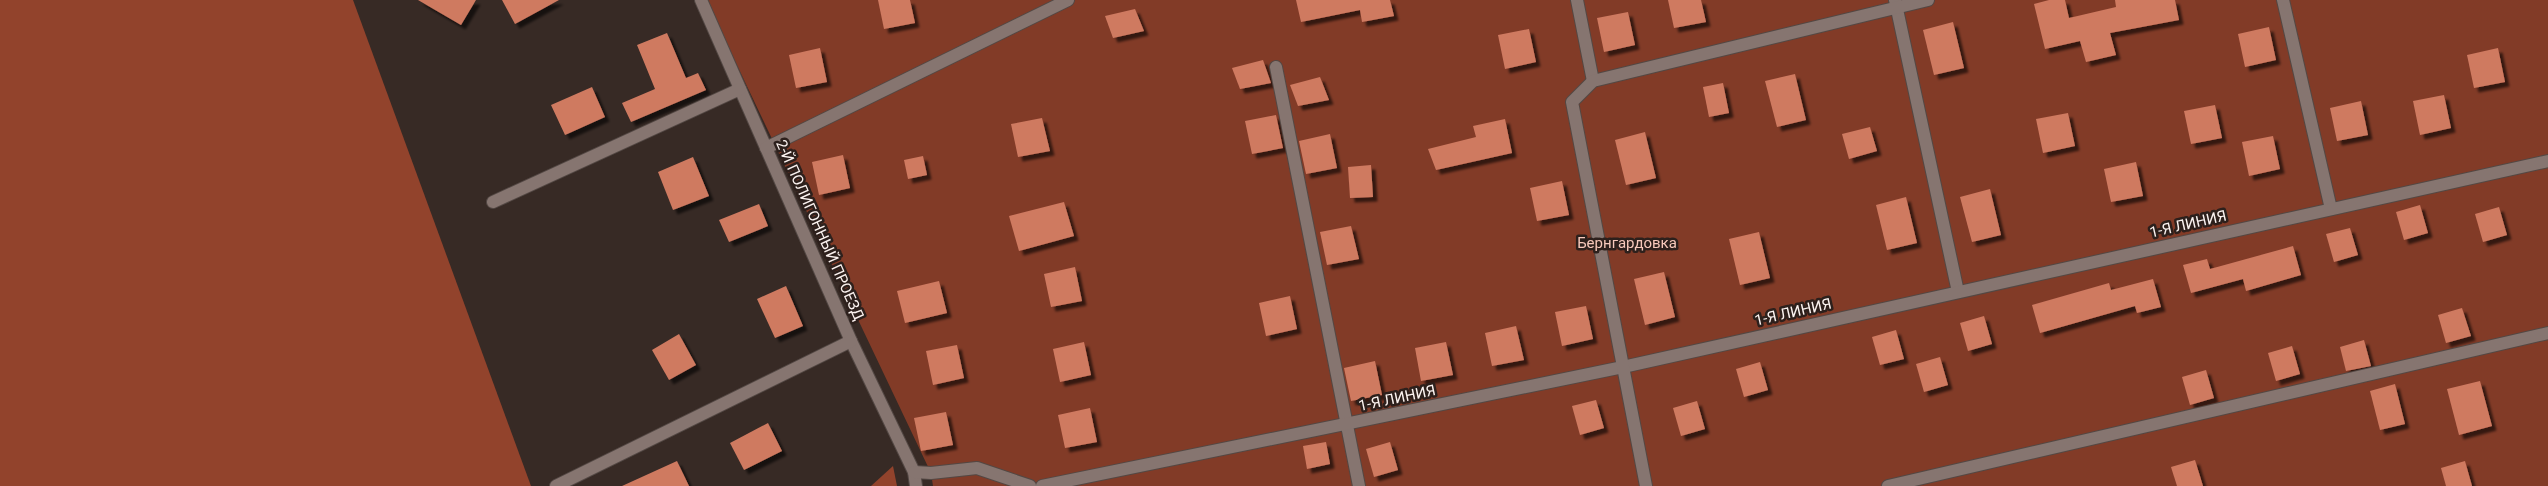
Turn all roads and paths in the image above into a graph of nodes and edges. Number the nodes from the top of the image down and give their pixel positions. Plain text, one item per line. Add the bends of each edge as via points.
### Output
1 (701, 0) edge
2 (1068, 0) edge
3 (1577, 0) edge
4 (1928, 0) edge
5 (2282, 0) edge
6 (1896, 3) edge
7 (1276, 67) dead end
8 (1593, 81) junction
9 (740, 89) junction
10 (766, 148) junction
11 (2548, 161) edge
12 (493, 202) dead end
13 (2331, 209) junction
14 (1958, 292) junction
15 (2548, 332) edge
16 (851, 340) junction
17 (1623, 367) junction
18 (1346, 425) junction
19 (914, 472) junction
20 (556, 486) edge
21 (916, 486) edge
22 (1030, 486) edge
23 (1042, 486) edge
24 (1359, 486) edge
25 (1646, 486) edge
26 (1888, 486) edge

1 - 9 street, 2-Й ПОЛИГОННЫЙ ПРОЕЗД
2 - 10 street
3 - 8 street
4 - 6 street
5 - 13 street
6 - 8 street
6 - 14 street
7 - 18 street
8 - 17 street via 1572,102
9 - 10 street, 2-Й ПОЛИГОННЫЙ ПРОЕЗД
9 - 12 street
10 - 16 street, 2-Й ПОЛИГОННЫЙ ПРОЕЗД
11 - 13 street, 1-Я ЛИНИЯ
13 - 14 street, 1-Я ЛИНИЯ
14 - 17 street, 1-Я ЛИНИЯ
15 - 26 street
16 - 19 street, 2-Й ПОЛИГОННЫЙ ПРОЕЗД
16 - 20 street
17 - 18 street, 1-Я ЛИНИЯ
17 - 25 street
18 - 23 street, 1-Я ЛИНИЯ
18 - 24 street
19 - 21 street, 2-Й ПОЛИГОННЫЙ ПРОЕЗД
19 - 22 street via 977,468

